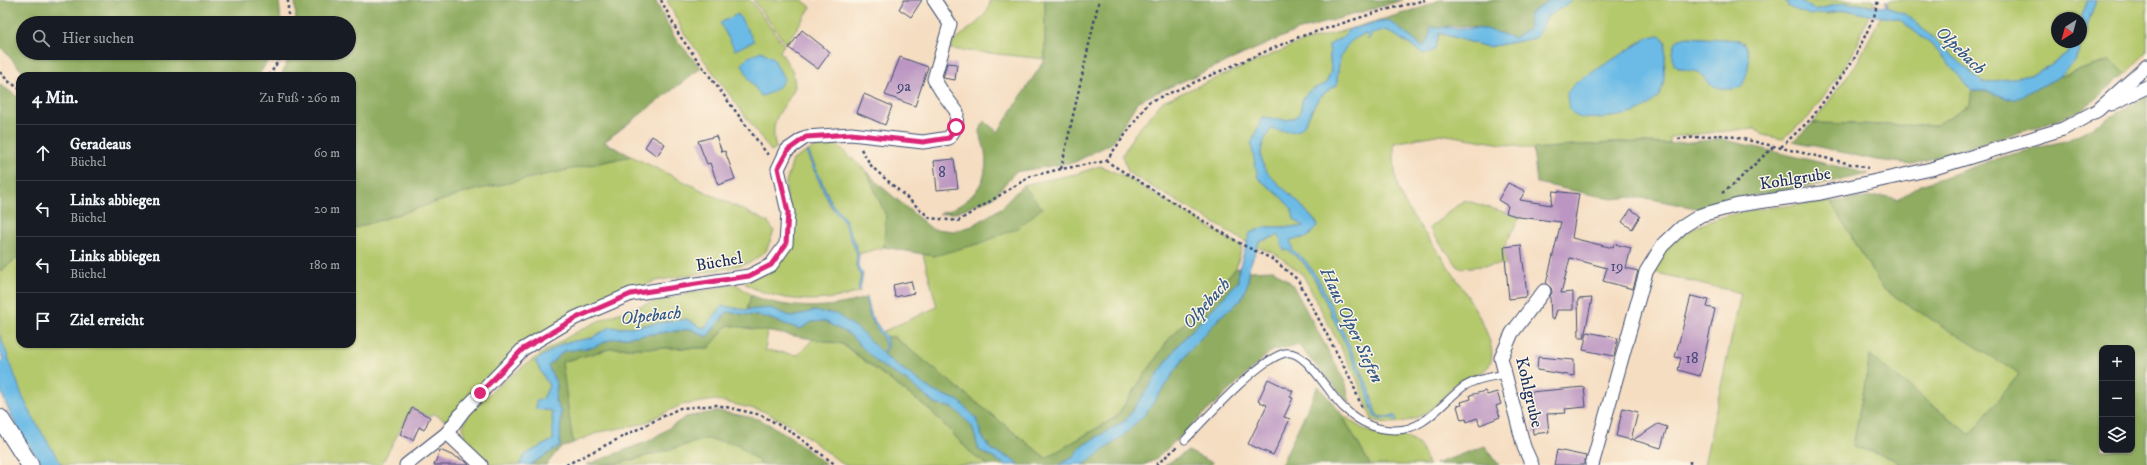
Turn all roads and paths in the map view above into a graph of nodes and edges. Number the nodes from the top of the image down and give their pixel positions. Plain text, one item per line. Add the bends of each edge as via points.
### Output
1 (288, 0) edge
2 (661, 0) edge
3 (934, 0) edge
4 (1099, 0) edge
5 (1425, 0) edge
6 (1878, 0) edge
7 (288, 16) edge
8 (279, 60) edge
9 (2147, 66) edge
10 (0, 72) edge
11 (272, 72) edge
12 (16, 86) edge
13 (2147, 88) edge
14 (2098, 110) junction
15 (851, 134) junction
16 (1678, 139) dead end
17 (1775, 145) junction
18 (1781, 146) junction
19 (1106, 161) junction
20 (778, 168) junction
21 (1061, 169) junction
22 (1893, 176) junction
23 (1721, 194) dead end
24 (1544, 291) dead end
25 (1505, 374) junction
26 (0, 418) edge
27 (1368, 425) junction
28 (446, 432) junction
29 (1185, 440) joint
30 (1690, 461) dead end
31 (30, 465) edge
32 (406, 465) edge
33 (481, 465) edge
34 (566, 465) edge
35 (836, 465) edge
36 (1156, 465) edge
37 (1532, 465) edge
38 (1592, 465) edge
39 (1690, 465) edge

1 - 7 path
2 - 20 path via 679,35
3 - 15 street via 950,24 934,79 958,112 956,127 949,138 923,142
4 - 21 path
5 - 19 path via 1299,37 1149,102
6 - 18 path via 1874,17 1854,59 1811,119
8 - 11 path
9 - 14 street, Kohlgrube
10 - 12 path
13 - 14 street
14 - 22 street, Kohlgrube via 2063,129 1931,169
15 - 20 street via 806,137 788,150
15 - 21 path via 872,167 930,218 958,220 1031,176
16 - 17 path via 1719,135
17 - 18 path
17 - 23 path
18 - 22 path via 1875,169
19 - 21 path
19 - 27 path via 1241,244 1274,260 1298,280 1352,382
20 - 28 street, Büchel via 788,212 786,244 771,265 749,276 631,294 576,318 523,349
22 - 38 street, Kohlgrube via 1821,193 1738,205 1701,215 1682,227 1662,246 1646,272
24 - 25 street, Kohlgrube via 1504,347 1501,358
25 - 27 lane via 1482,379 1463,388 1429,418 1414,426 1396,430
25 - 37 street, Kohlgrube via 1524,447
26 - 31 street
27 - 29 lane via 1344,409 1305,360 1296,354 1286,352 1271,359 1222,400
28 - 32 street, Büchel
28 - 33 street
29 - 36 path
30 - 39 path
34 - 35 path via 680,408 717,406 761,415 790,430

